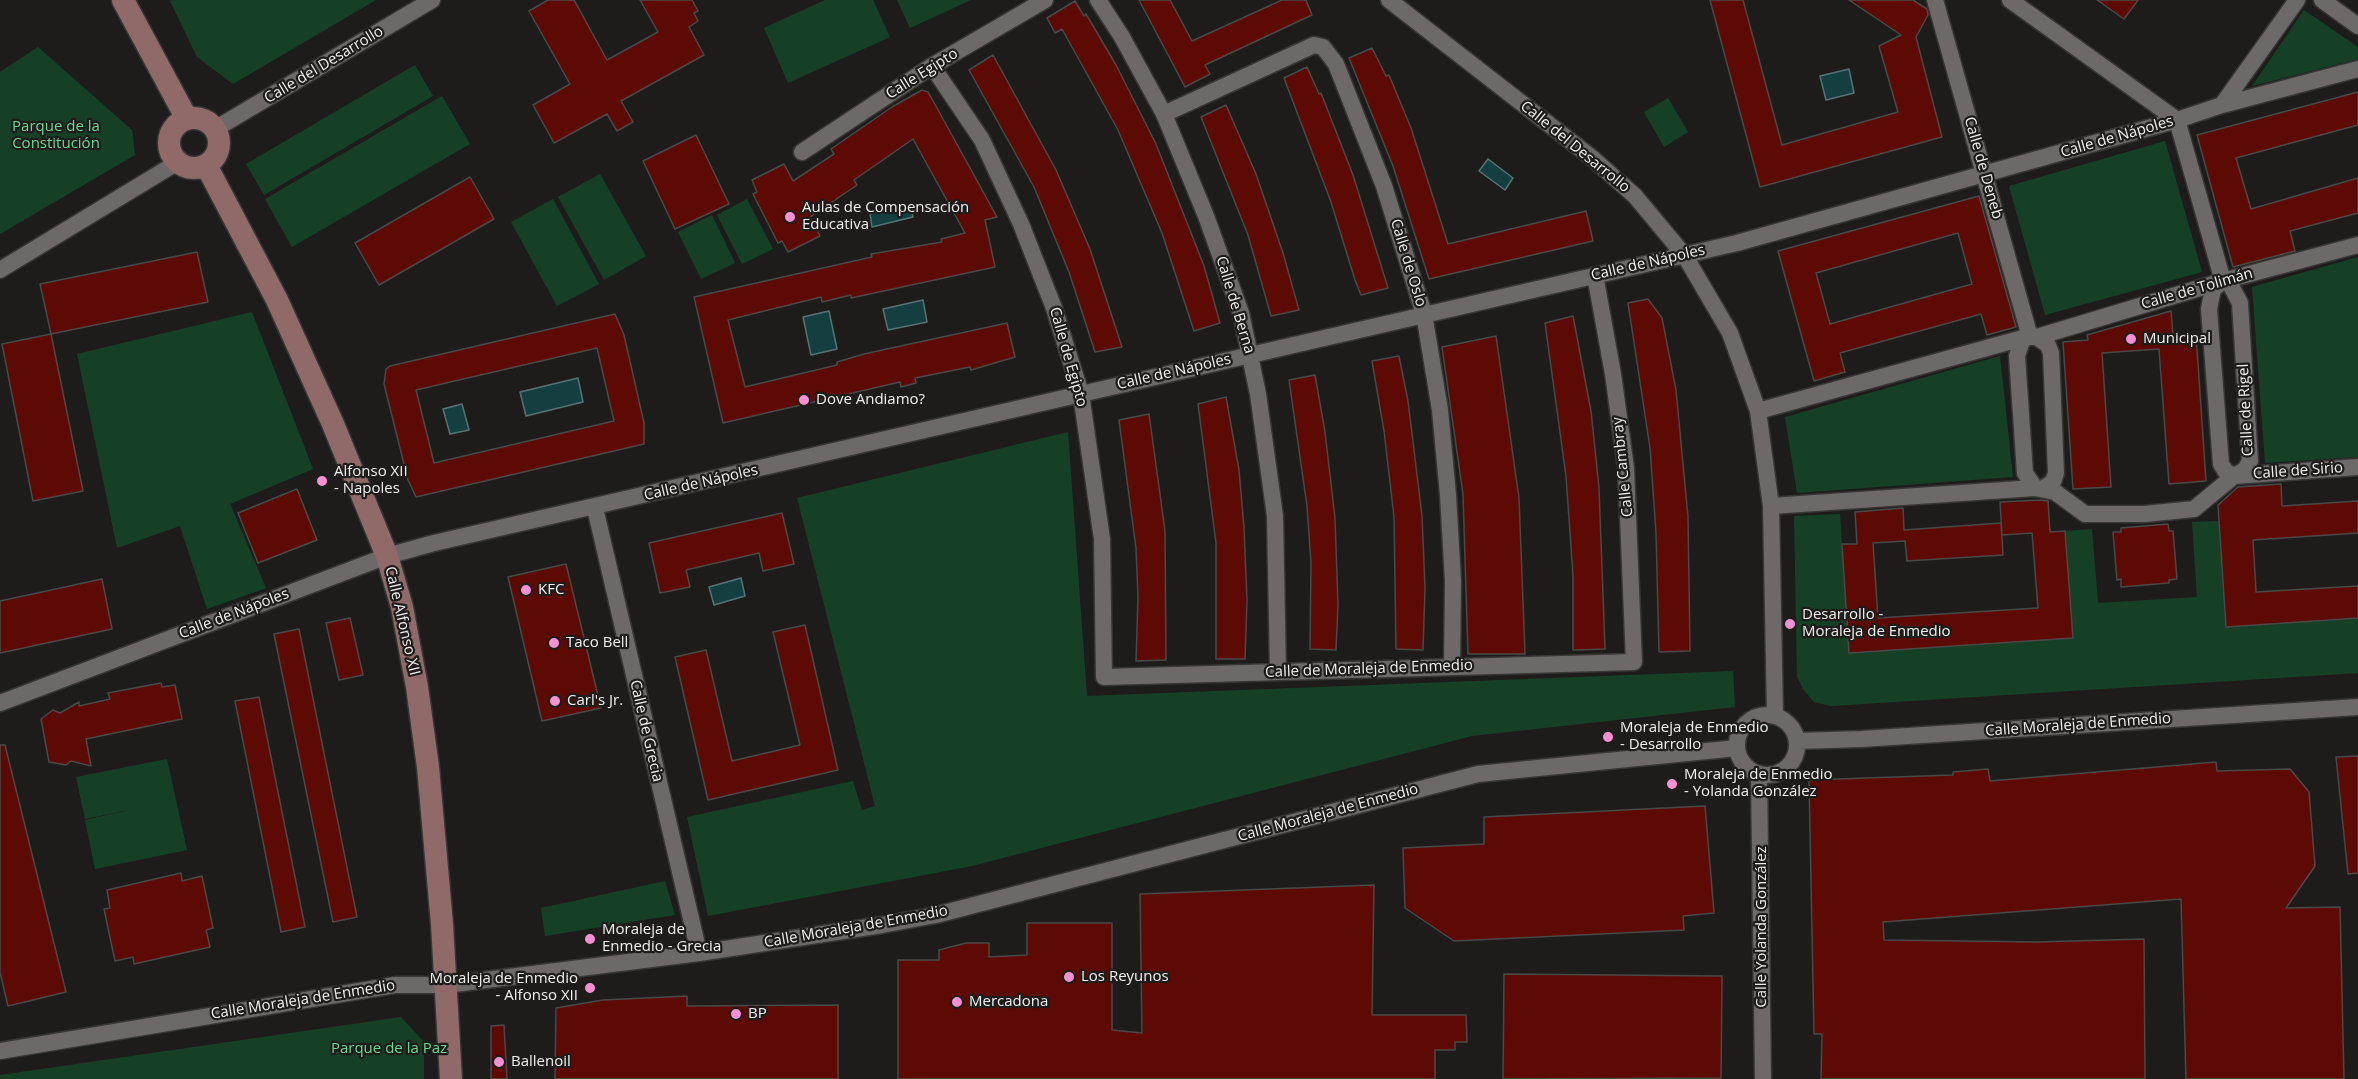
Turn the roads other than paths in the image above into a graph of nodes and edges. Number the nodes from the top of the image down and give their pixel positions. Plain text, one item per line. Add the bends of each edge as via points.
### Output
1 (432, 0) edge
2 (1045, 0) edge
3 (1098, 0) edge
4 (1389, 0) edge
5 (1935, 0) edge
6 (2010, 0) edge
7 (2297, 0) edge
8 (2322, 0) edge
9 (126, 1) edge
10 (2358, 26) edge
11 (932, 66) junction
12 (2358, 69) edge
13 (2222, 105) junction
14 (1164, 114) junction
15 (187, 119) junction
16 (2177, 120) junction
17 (215, 129) junction
18 (802, 152) dead end
19 (178, 162) junction
20 (206, 165) junction
21 (1985, 175) junction
22 (2358, 245) edge
23 (1685, 255) junction
24 (0, 270) edge
25 (1595, 275) junction
26 (2223, 281) junction
27 (1424, 314) junction
28 (2030, 337) junction
29 (1251, 353) junction
30 (1081, 394) junction
31 (1758, 411) junction
32 (2358, 467) edge
33 (2234, 476) junction
34 (2038, 489) junction
35 (1771, 506) junction
36 (595, 508) junction
37 (387, 556) junction
38 (1634, 662) joint
39 (1452, 667) junction
40 (1278, 672) junction
41 (1104, 677) joint
42 (0, 703) edge
43 (2358, 707) edge
44 (1775, 716) junction
45 (1797, 741) junction
46 (1737, 748) junction
47 (1759, 775) junction
48 (699, 953) junction
49 (446, 985) junction
50 (0, 1052) edge
51 (451, 1079) edge
52 (1763, 1079) edge

1 - 17 street, Calle del Desarrollo
2 - 11 street, Calle Egipto
3 - 14 street, Calle de Berna
4 - 23 street, Calle del Desarrollo via 1591,157 1635,196
5 - 21 street, Calle de Deneb
6 - 16 street
7 - 13 street
8 - 10 street
9 - 15 street
11 - 18 street, Calle Egipto
11 - 30 street, Calle de Egipto via 981,140 1021,224 1054,308
12 - 13 street, Calle de Nápoles
13 - 16 street, Calle de Nápoles
14 - 27 street, Calle de Oslo via 1306,48 1323,47 1336,64 1380,176
14 - 29 street, Calle de Berna via 1206,216
15 - 17 street via 203,119
15 - 19 street via 176,126 170,138 170,151
16 - 21 street, Calle de Nápoles
16 - 26 street, Calle de Rigel
17 - 20 street via 217,153
19 - 20 street via 191,168
19 - 24 street
20 - 37 street, Calle Alfonso XII via 277,300
21 - 23 street, Calle de Nápoles
21 - 28 street, Calle de Deneb
22 - 26 street, Calle de Tolimán
23 - 25 street, Calle de Nápoles
23 - 31 street, Calle del Desarrollo via 1730,333
25 - 27 street, Calle de Nápoles
25 - 38 street, Calle Cambray via 1626,468
26 - 28 street, Calle de Tolimán
26 - 33 street, Calle de Rigel via 2213,289 2209,309 2221,464
26 - 33 street, Calle de Rigel via 2230,284 2240,303 2250,450 2245,470
27 - 29 street, Calle de Nápoles
27 - 39 street, Calle de Oslo via 1440,410 1448,495
28 - 31 street, Calle de Tolimán
28 - 34 street via 2017,356 2025,473
28 - 34 street via 2048,345 2051,353 2056,472 2053,482
29 - 30 street, Calle de Nápoles
29 - 40 street, Calle de Berna via 1275,516
30 - 36 street, Calle de Nápoles
30 - 41 street, Calle de Egipto via 1102,539
31 - 35 street, Calle del Desarrollo
32 - 33 street, Calle de Sirio
33 - 34 street, Calle de Sirio via 2194,509 2145,514 2085,514 2055,492
34 - 35 street, Calle de Sirio
35 - 44 street, Calle del Desarrollo
36 - 37 street, Calle de Nápoles
36 - 48 street, Calle de Grecia
37 - 42 street, Calle de Nápoles
37 - 49 street, Calle Alfonso XII via 402,607 417,687 428,767
38 - 39 street, Calle de Moraleja de Enmedio
39 - 40 street, Calle de Moraleja de Enmedio
40 - 41 street, Calle de Moraleja de Enmedio
43 - 45 street, Calle Moraleja de Enmedio
44 - 45 street via 1790,725
44 - 46 street via 1764,715 1743,726
45 - 47 street via 1791,764 1771,776
46 - 47 street via 1746,768
46 - 48 street, Calle Moraleja de Enmedio via 1478,774 936,915
47 - 52 street, Calle Yolanda González
48 - 49 street, Calle Moraleja de Enmedio
49 - 50 street, Calle Moraleja de Enmedio via 395,985
49 - 51 street, Calle Alfonso XII

